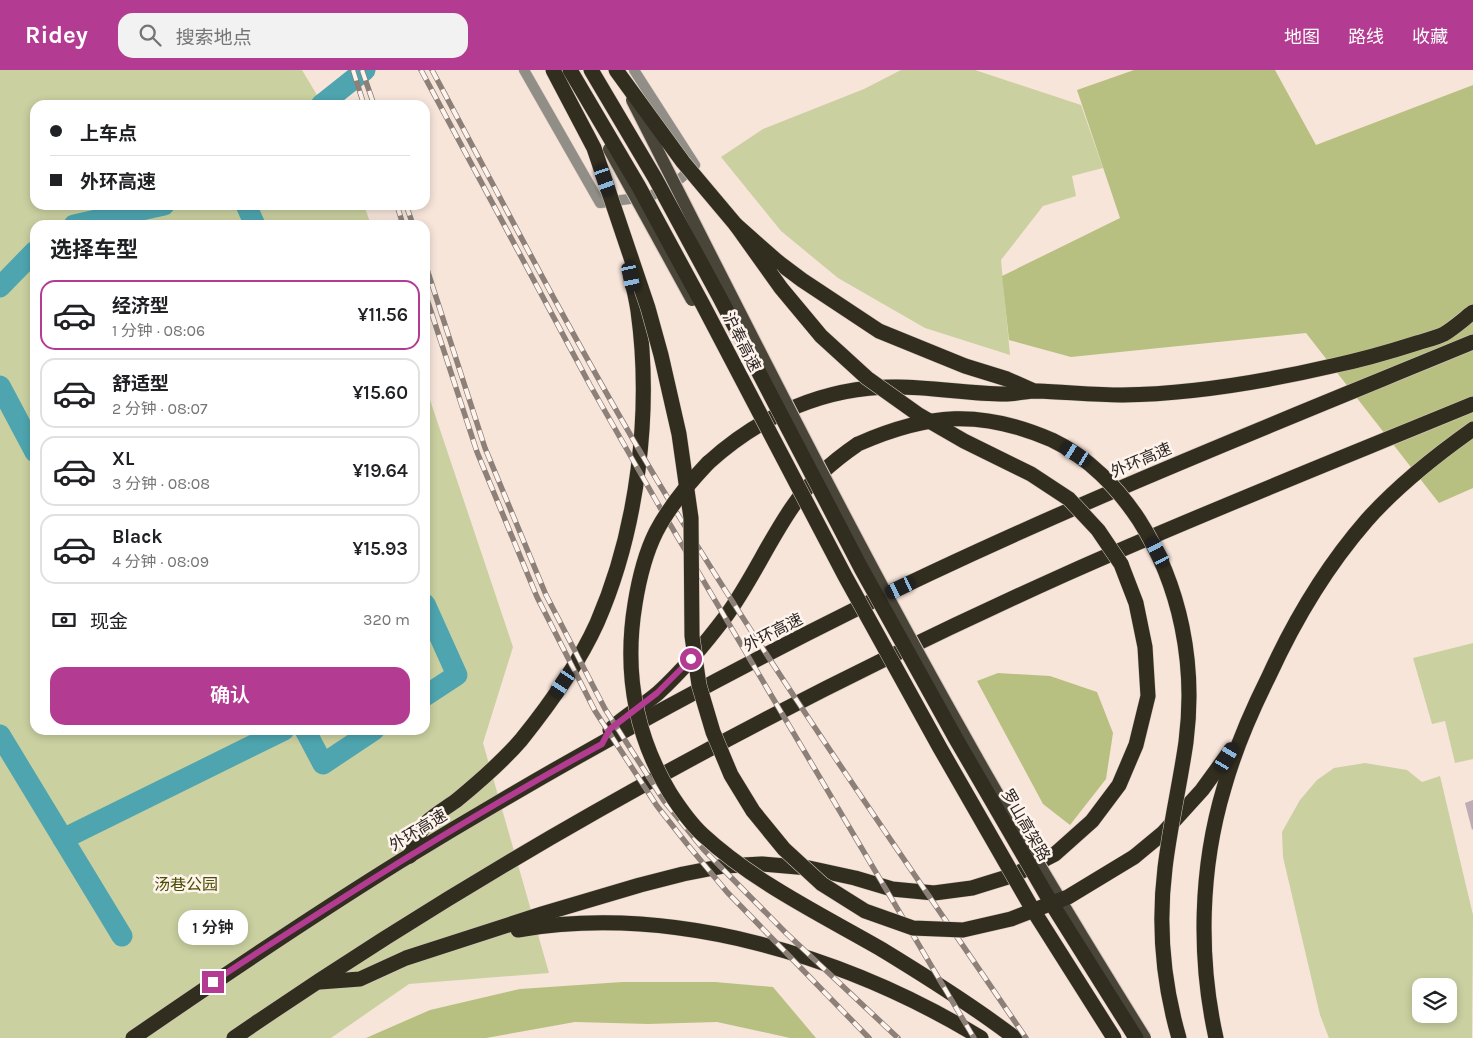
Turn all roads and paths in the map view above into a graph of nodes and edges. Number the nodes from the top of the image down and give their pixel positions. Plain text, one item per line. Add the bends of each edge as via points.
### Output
1 (553, 70) edge
2 (565, 70) edge
3 (570, 70) edge
4 (591, 70) edge
5 (616, 70) edge
6 (634, 70) edge
7 (525, 72) edge
8 (736, 225) junction
9 (621, 228) junction
10 (1473, 312) edge
11 (1444, 334) junction
12 (1473, 337) edge
13 (1473, 342) edge
14 (1036, 391) junction
15 (1473, 404) edge
16 (1473, 429) edge
17 (893, 625) joint
18 (1246, 725) junction
19 (602, 744) junction
20 (410, 856) junction
21 (454, 943) junction
22 (318, 982) junction
23 (132, 1038) edge
24 (234, 1038) edge
25 (981, 1038) edge
26 (1015, 1038) edge
27 (1106, 1038) edge
28 (1114, 1038) edge
29 (1136, 1038) edge
30 (1145, 1038) edge
31 (1178, 1038) edge
32 (1216, 1038) edge

1 - 9 highway, bridge via 594,148
2 - 27 main road, bridge via 696,307 932,750 1031,919
3 - 28 highway, 沪奉高速, bridge via 639,187 940,748 1033,910
4 - 17 highway, 沪奉高速, bridge via 655,178
5 - 8 highway, bridge via 683,162
5 - 30 main road, bridge via 800,432 963,734 1058,898
6 - 7 street via 696,165 652,196 600,204
8 - 14 highway, bridge via 802,280 879,332
8 - 21 highway, bridge via 781,288 821,336 867,378 919,415 1031,474 1069,499 1098,530 1121,564 1136,603 1145,647 1148,696 1136,745 1119,785 1092,821 1055,854 1014,875 972,888 934,893 892,889 809,868 762,864 724,866 598,897
9 - 18 highway, bridge via 656,336 679,434 691,518 692,636 699,686 713,732 731,775 753,811 784,849 822,884 865,911 913,928 962,930 1011,919 1068,897 1134,857 1163,834 1202,790
9 - 20 highway, bridge via 638,310 642,358 642,440 616,572 597,623 548,705 513,748 475,786 426,822
10 - 11 highway
11 - 12 highway
11 - 14 highway via 1344,364 1223,387 1171,393
13 - 19 highway, 外环高速 via 1137,480 956,561 761,658
14 - 26 highway, bridge via 1006,394 864,388 808,401 764,421 708,462 670,508 644,561 631,627 630,666 644,738 659,774 678,806 702,834 761,879 937,983
15 - 22 highway via 1125,548 874,665 607,806
16 - 18 highway via 1395,491 1341,550 1298,617
17 - 29 highway, 罗山高架路, bridge via 1050,901
18 - 32 highway via 1224,788 1208,866 1204,944
19 - 20 highway, 外环高速
19 - 31 highway, bridge via 610,729 657,693 703,646 741,594 799,497 837,458 858,444 905,425 950,418 993,421 1036,433 1057,443 1093,467 1123,498 1147,533 1174,592 1185,640 1189,714 1169,836 1162,912 1166,977
20 - 23 highway, 外环高速 via 232,969
21 - 22 highway via 406,958 360,979
21 - 25 highway via 528,928 594,923 661,926 709,933 755,943 844,970 899,993
22 - 24 highway

